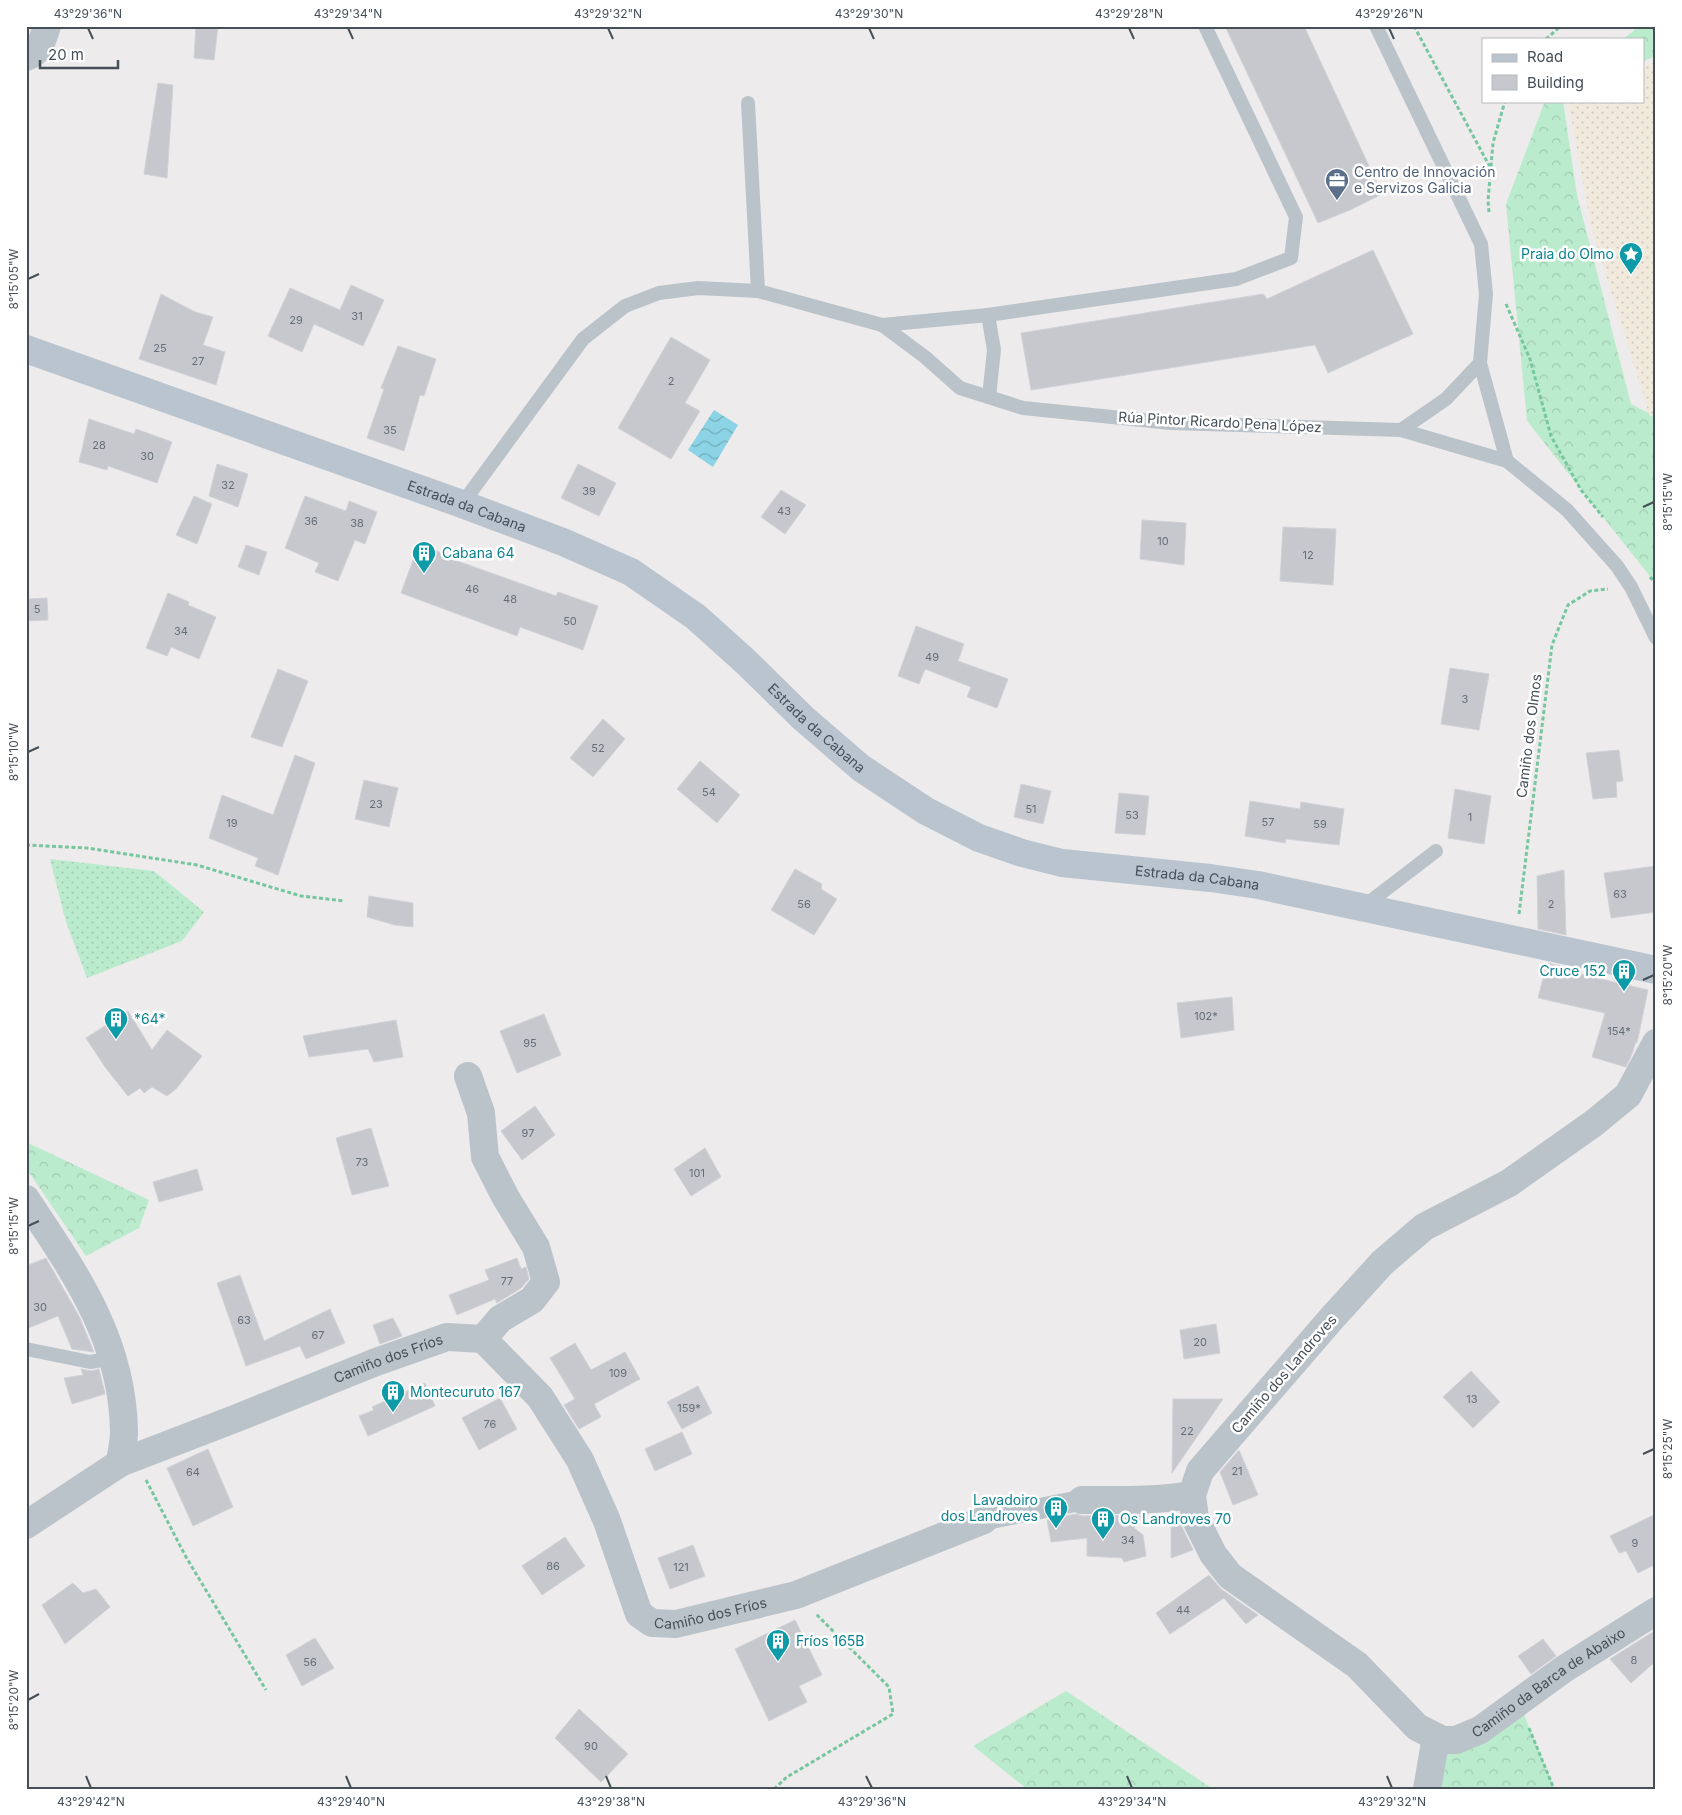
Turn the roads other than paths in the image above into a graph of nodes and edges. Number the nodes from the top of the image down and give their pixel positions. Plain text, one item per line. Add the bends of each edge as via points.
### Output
1 (48, 26) edge
2 (1205, 26) edge
3 (1376, 26) edge
4 (26, 57) edge
5 (748, 103) dead end
6 (758, 291) junction
7 (988, 315) junction
8 (882, 325) junction
9 (26, 349) edge
10 (1480, 363) junction
11 (989, 397) junction
12 (1401, 430) junction
13 (1507, 461) junction
14 (462, 504) junction
15 (1656, 638) edge
16 (1436, 851) dead end
17 (1363, 907) junction
18 (1656, 970) edge
19 (1656, 1042) edge
20 (468, 1076) dead end
21 (26, 1199) edge
22 (483, 1340) junction
23 (26, 1350) edge
24 (113, 1358) junction
25 (120, 1463) junction
26 (1192, 1495) junction
27 (1082, 1500) joint
28 (984, 1520) joint
29 (26, 1525) edge
30 (1656, 1611) edge
31 (1436, 1737) junction
32 (1427, 1789) edge

1 - 4 street via 39,47
2 - 7 lane via 1296,217 1291,258 1236,279
3 - 10 lane via 1481,244 1486,294
5 - 6 lane
6 - 8 lane, Rúa Pintor Ricardo Pena López
6 - 14 lane, Rúa Pintor Ricardo Pena López via 698,288 659,293 625,306 583,339
7 - 8 lane
7 - 11 lane via 994,350
8 - 11 lane, Rúa Pintor Ricardo Pena López via 960,388
9 - 14 main road, Estrada da Cabana
10 - 12 lane via 1446,398
10 - 13 lane
11 - 12 lane, Rúa Pintor Ricardo Pena López via 1023,408 1171,422
12 - 13 lane, Rúa Pintor Ricardo Pena López
13 - 15 lane, Rúa Pintor Ricardo Pena López via 1567,510 1617,566
14 - 17 main road, Estrada da Cabana via 631,572 696,617 861,768 926,811 979,838 1062,863 1258,885
16 - 17 lane
17 - 18 main road, Estrada da Cabana
19 - 26 street, Camiño dos Landroves via 1628,1095 1594,1123 1509,1183 1424,1227 1382,1263 1200,1471
20 - 22 street via 481,1113 485,1157 536,1248 546,1282 532,1300 500,1319
21 - 24 street via 72,1268 106,1336
22 - 25 street, Camiño dos Fríos via 447,1337
22 - 28 street, Camiño dos Fríos via 540,1398 580,1460 607,1522 639,1614 652,1624 676,1624 796,1595
23 - 24 lane via 90,1362
24 - 25 street via 124,1433
25 - 29 street, Camiño dos Fríos
26 - 27 street via 1150,1500
26 - 31 street, Camiño dos Landroves via 1195,1518 1212,1554 1230,1576 1357,1665 1417,1727
27 - 28 street
30 - 31 street, Camiño da Barca de Abaixo via 1564,1669 1480,1730 1456,1740
31 - 32 street

